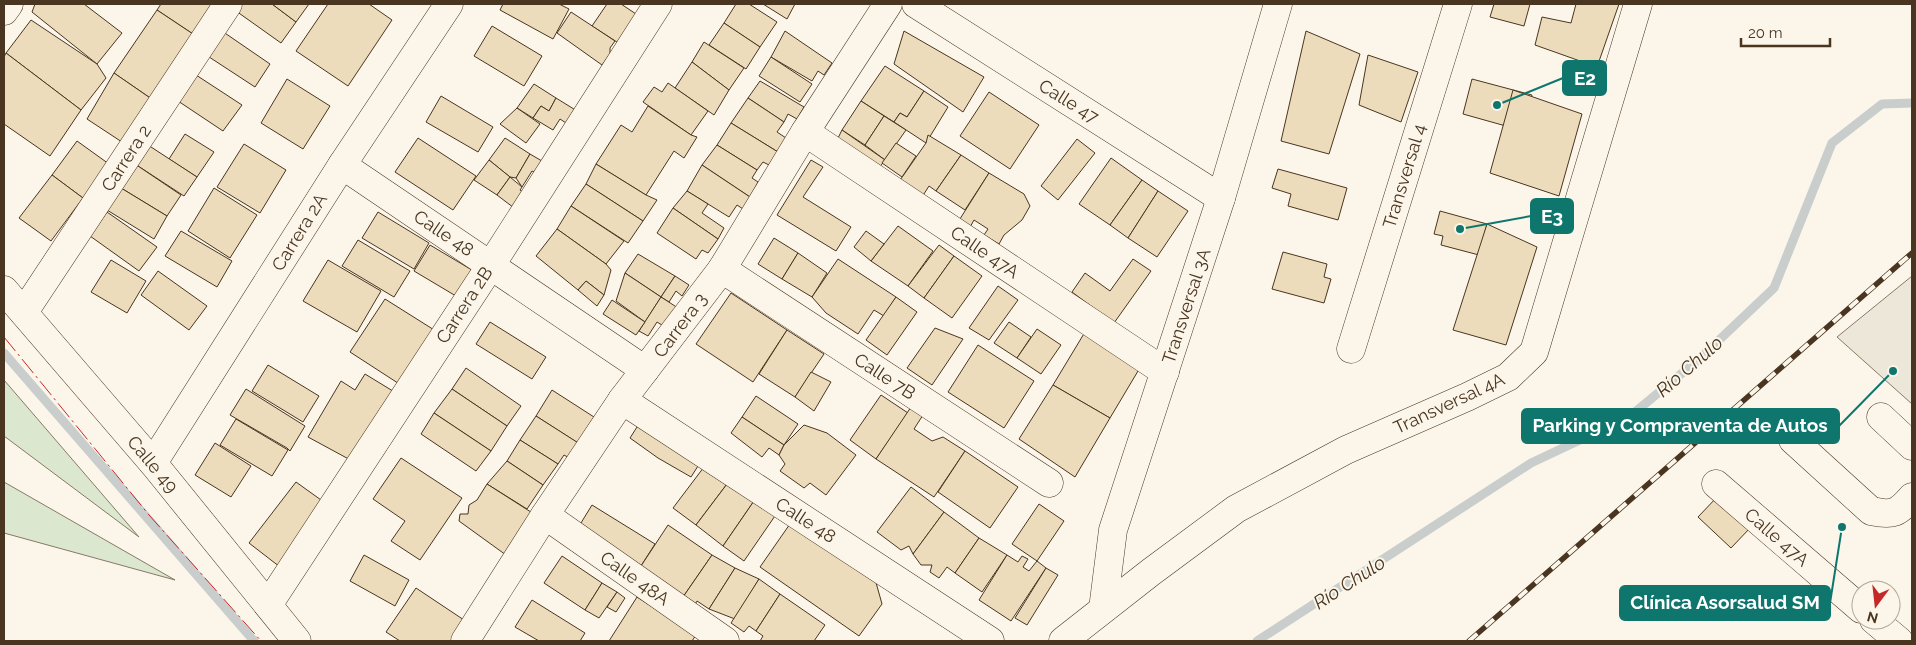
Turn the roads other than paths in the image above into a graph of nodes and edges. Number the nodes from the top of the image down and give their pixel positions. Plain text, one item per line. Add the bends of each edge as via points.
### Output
1 (8, 4) edge
2 (228, 4) edge
3 (449, 4) edge
4 (658, 4) edge
5 (888, 4) edge
6 (916, 4) edge
7 (1278, 4) edge
8 (1458, 4) edge
9 (1638, 4) edge
10 (4, 11) edge
11 (805, 132) junction
12 (342, 165) junction
13 (1221, 198) junction
14 (490, 265) junction
15 (722, 269) junction
16 (4, 290) edge
17 (24, 312) junction
18 (1351, 349) dead end
19 (645, 370) junction
20 (1165, 372) junction
21 (622, 400) junction
22 (1881, 418) dead end
23 (1793, 440) dead end
24 (1912, 446) edge
25 (153, 463) junction
26 (1049, 483) dead end
27 (1716, 484) dead end
28 (1912, 497) edge
29 (545, 515) junction
30 (1851, 600) edge
31 (268, 605) junction
32 (1104, 609) junction
33 (1886, 630) edge
34 (297, 641) edge
35 (465, 641) edge
36 (724, 641) edge
37 (990, 641) edge
38 (1063, 641) edge
39 (1899, 641) edge

1 - 10 street
2 - 17 street, Carrera 2
3 - 12 street, Carrera 2A
4 - 14 street, Carrera 2B
5 - 11 street, Carrera 3
6 - 13 street, Calle 47
7 - 13 street, Transversal 3A
8 - 18 street, Transversal 4
9 - 32 street, Transversal 4A via 1534,352 1508,377 1346,450 1236,509
11 - 15 street, Carrera 3
11 - 20 street, Calle 47A
12 - 14 street, Calle 48
12 - 25 street, Carrera 2A
13 - 20 street, Transversal 3A
14 - 19 street, Calle 48
14 - 31 street, Carrera 2B
15 - 19 street, Carrera 3
15 - 26 street, Calle 7B
16 - 17 street, Calle 49
17 - 25 street, Calle 49
19 - 21 street, Carrera 3
20 - 32 street, Transversal 3A via 1113,530
21 - 29 street, Carrera 3
21 - 37 street, Calle 48
22 - 24 street
23 - 28 street via 1871,511 1887,515 1894,513
25 - 31 street, Calle 49
27 - 30 street, Calle 47A
29 - 35 street, Carrera 3
29 - 36 street, Calle 48A
31 - 34 street, Calle 49
32 - 38 street, Transversal 4A
33 - 39 street

